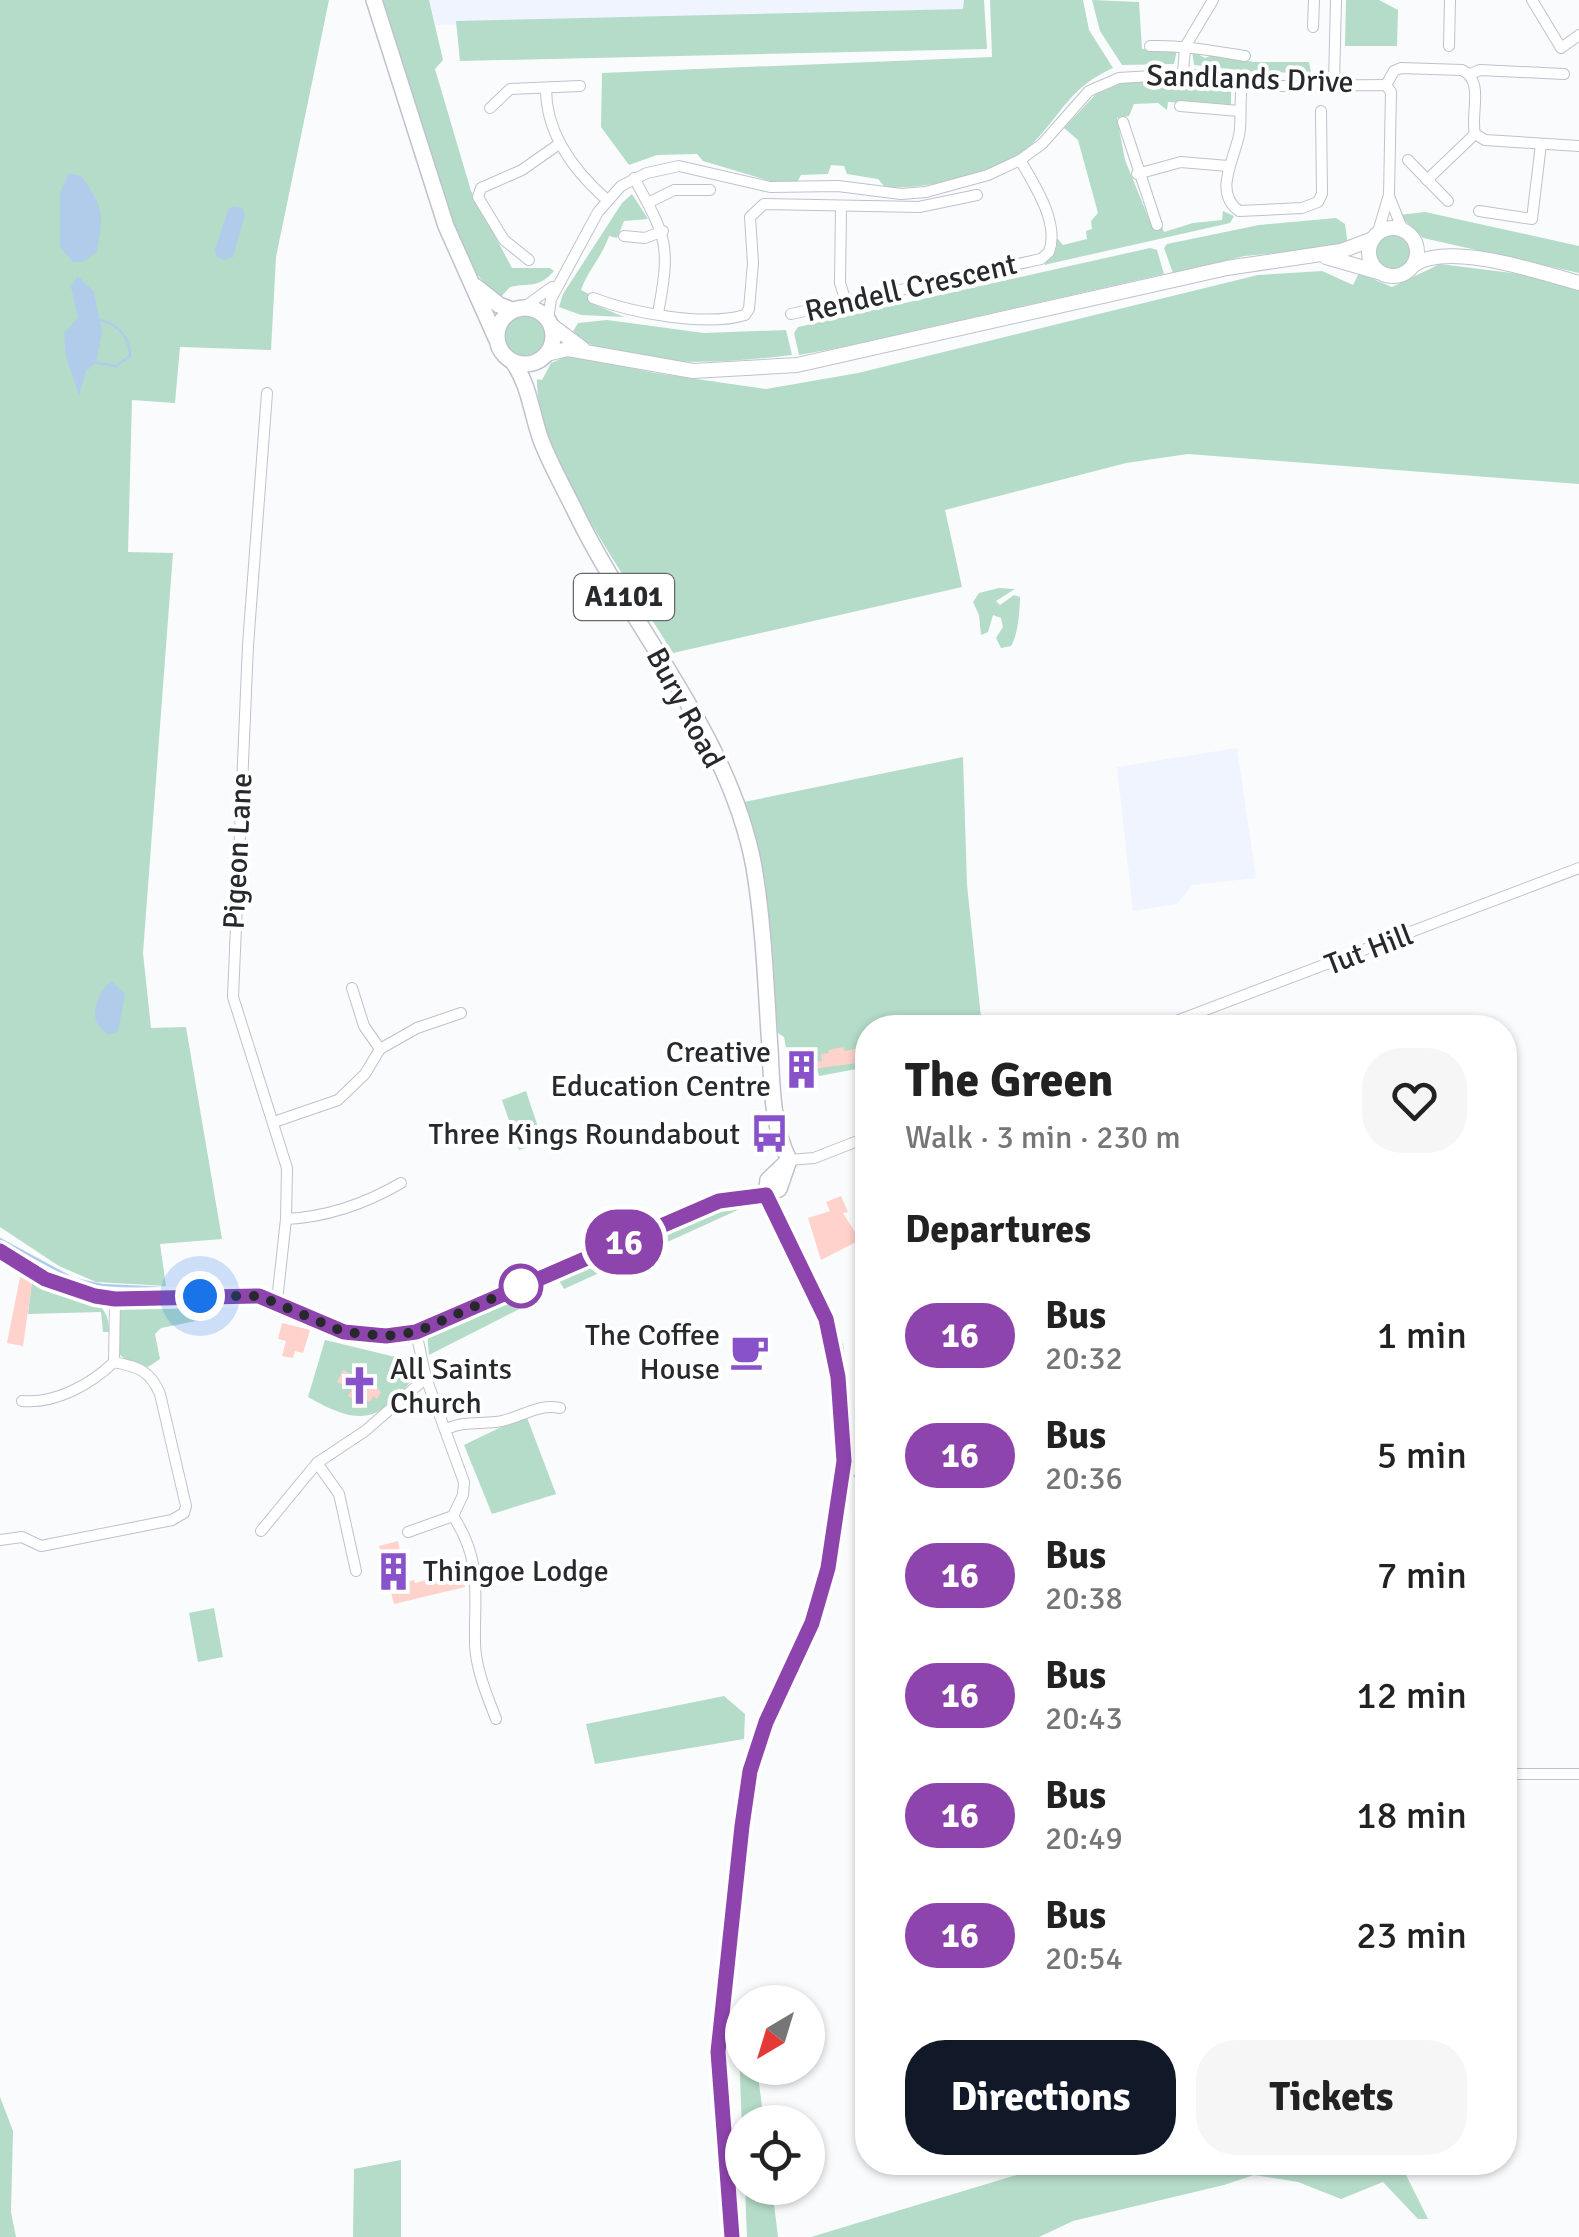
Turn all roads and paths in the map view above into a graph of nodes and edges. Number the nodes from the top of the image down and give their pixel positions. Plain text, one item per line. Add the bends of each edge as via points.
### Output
1 (374, 0) edge
2 (1213, 0) edge
3 (1314, 0) edge
4 (1336, 0) edge
5 (1450, 0) edge
6 (1532, 1) edge
7 (1313, 26) dead end
8 (1579, 35) edge
9 (1150, 46) dead end
10 (1449, 46) dead end
11 (1185, 47) junction
12 (1245, 56) dead end
13 (1183, 74) junction
14 (1470, 74) junction
15 (1564, 74) dead end
16 (1242, 81) junction
17 (1334, 82) junction
18 (1386, 85) junction
19 (580, 86) dead end
20 (546, 89) junction
21 (1180, 106) dead end
22 (490, 108) dead end
23 (1321, 110) dead end
24 (1238, 111) junction
25 (1123, 122) dead end
26 (1475, 134) junction
27 (559, 144) junction
28 (1542, 144) junction
29 (1573, 146) edge
30 (1020, 160) junction
31 (1408, 160) dead end
32 (1228, 166) junction
33 (1138, 174) junction
34 (634, 178) junction
35 (1427, 180) junction
36 (710, 190) dead end
37 (977, 194) dead end
38 (1389, 195) junction
39 (607, 200) junction
40 (1448, 201) dead end
41 (648, 203) junction
42 (841, 208) junction
43 (1479, 210) dead end
44 (1156, 226) dead end
45 (663, 232) junction
46 (1406, 233) junction
47 (624, 236) dead end
48 (1375, 237) junction
49 (1316, 255) junction
50 (1463, 257) junction
51 (530, 260) dead end
52 (1413, 265) junction
53 (1382, 274) junction
54 (560, 280) junction
55 (1579, 283) edge
56 (472, 284) junction
57 (594, 298) dead end
58 (846, 302) junction
59 (518, 309) junction
60 (658, 313) junction
61 (790, 314) dead end
62 (550, 322) junction
63 (496, 338) junction
64 (587, 352) junction
65 (543, 357) junction
66 (513, 362) junction
67 (267, 394) dead end
68 (531, 408) junction
69 (1579, 868) edge
70 (352, 988) dead end
71 (461, 1013) dead end
72 (1194, 1015) edge
73 (380, 1049) junction
74 (274, 1122) junction
75 (855, 1141) edge
76 (788, 1160) junction
77 (401, 1184) dead end
78 (766, 1195) junction
79 (286, 1219) junction
80 (0, 1252) edge
81 (115, 1299) junction
82 (277, 1301) junction
83 (416, 1332) junction
84 (114, 1362) junction
85 (426, 1378) junction
86 (22, 1401) dead end
87 (560, 1408) dead end
88 (446, 1429) junction
89 (844, 1461) junction
90 (317, 1463) junction
91 (855, 1470) edge
92 (453, 1516) junction
93 (262, 1531) dead end
94 (408, 1532) dead end
95 (0, 1540) edge
96 (356, 1571) dead end
97 (496, 1719) dead end
98 (1517, 1774) edge
99 (1579, 1774) edge
100 (732, 2237) edge

1 - 56 main road via 446,226
2 - 11 street
3 - 7 street
4 - 17 street
5 - 10 street
6 - 8 street via 1561,48
9 - 11 street
11 - 12 street
11 - 13 street
13 - 16 street, Sandlands Drive
13 - 30 street, Sandlands Drive via 1103,83
14 - 15 street
14 - 18 street via 1402,68
14 - 26 street
16 - 17 street, Sandlands Drive
16 - 24 street
17 - 18 street, Sandlands Drive
18 - 38 street, Sandlands Drive
19 - 20 street
20 - 22 street via 510,90
20 - 27 street via 546,114
21 - 24 street
23 - 32 street via 1322,194 1312,206 1239,211 1229,199
24 - 32 street via 1240,130
25 - 33 street
26 - 28 street
26 - 35 street
27 - 39 street
27 - 51 street via 481,188 478,197 504,240
28 - 29 street
28 - 43 street via 1532,219
30 - 34 street, Sandlands Drive via 956,184 901,194 770,187 679,166
30 - 58 street, Rendell Crescent via 1048,218 1050,252
31 - 35 street
32 - 33 street via 1181,162
33 - 44 street
34 - 39 street, Sandlands Drive
34 - 41 street
35 - 40 street
36 - 41 street via 674,190
37 - 42 street via 919,211
38 - 46 street
38 - 48 street
39 - 54 street, Sandlands Drive
41 - 45 street
42 - 58 street
42 - 60 street via 754,209 746,314 706,319
45 - 47 street
45 - 60 street via 668,252
46 - 48 main road via 1394,229
46 - 50 main road
46 - 52 main road via 1416,247
48 - 49 main road
48 - 53 main road via 1370,258
49 - 53 main road
49 - 64 main road via 1227,268 797,365 693,372
50 - 52 main road
50 - 55 main road
52 - 53 main road via 1396,276
54 - 59 street, Sandlands Drive
54 - 62 street, Sandlands Drive
56 - 59 main road via 499,306
56 - 63 main road
57 - 60 street
58 - 61 street, Rendell Crescent
59 - 62 main road via 532,308
59 - 63 main road via 500,322
62 - 64 main road
62 - 65 main road via 553,340
63 - 66 main road
64 - 65 main road via 568,349
65 - 66 main road
65 - 68 main road via 534,369
66 - 68 main road, Bury Road / A1101
67 - 74 street, Pigeon Lane via 233,997
68 - 76 main road, Bury Road / A1101 via 588,538 691,710 742,826 754,866 774,1109
69 - 72 street, Tut Hill
70 - 73 street
71 - 73 street
73 - 74 street via 338,1100
74 - 79 street, Pigeon Lane via 287,1168
75 - 76 street via 814,1158
76 - 78 main road via 779,1189
77 - 79 street via 358,1205
78 - 83 main road via 719,1201
78 - 89 main road via 826,1319 842,1404
79 - 82 street, Pigeon Lane
80 - 81 main road via 62,1286
81 - 82 main road via 237,1295
81 - 84 street
82 - 83 main road via 344,1332
83 - 85 street
84 - 86 street via 63,1394
84 - 95 street via 141,1368 155,1381 185,1494 184,1513 40,1546 22,1536
85 - 88 street
85 - 90 street
87 - 88 street via 539,1406 500,1421
88 - 92 street via 464,1482
89 - 91 street
89 - 100 main road via 818,1604 766,1722 742,1826 718,2052
90 - 93 street
90 - 96 street via 339,1494
92 - 94 street
92 - 97 street via 473,1555 475,1647
98 - 99 street

